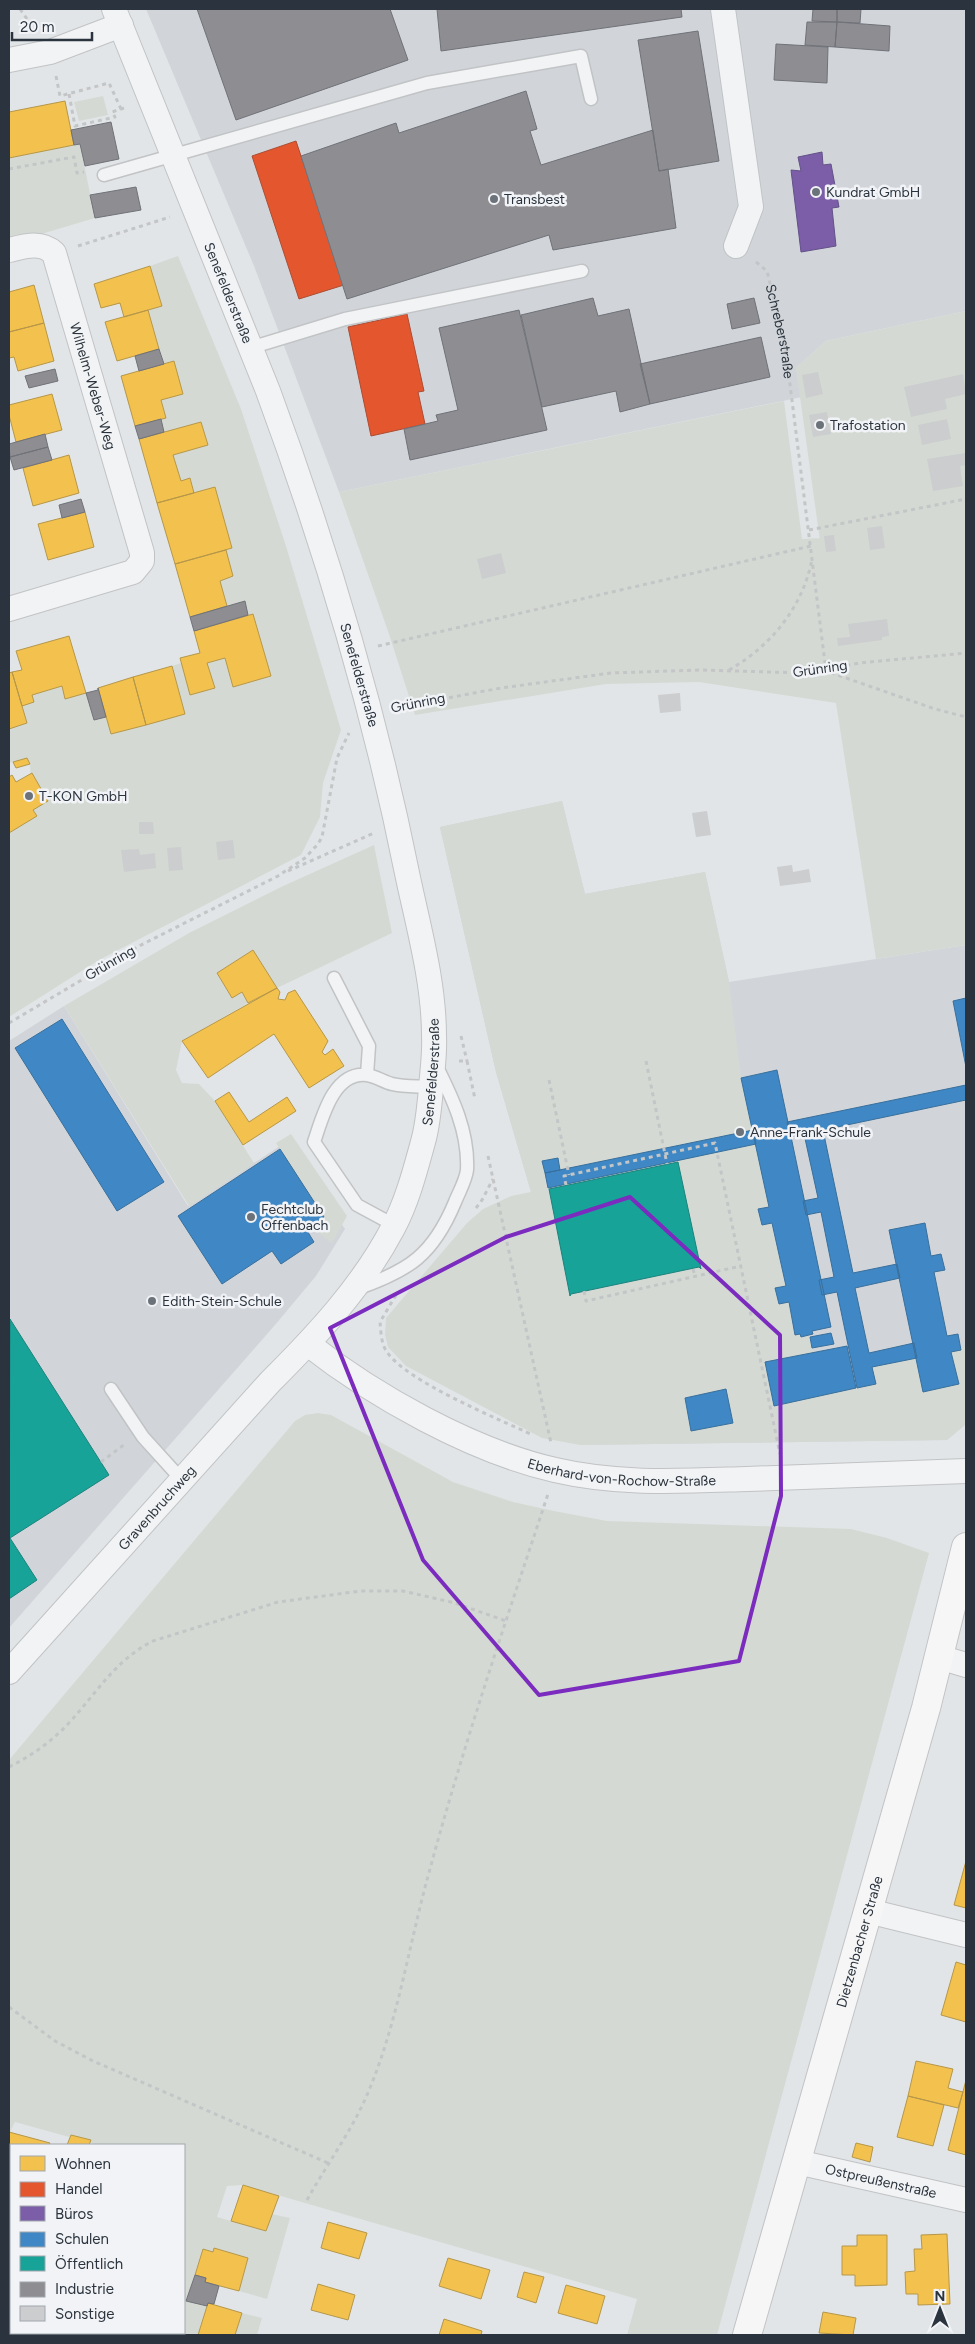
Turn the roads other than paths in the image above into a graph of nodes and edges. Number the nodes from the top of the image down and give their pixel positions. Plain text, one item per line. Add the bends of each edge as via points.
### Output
1 (723, 9) edge
2 (117, 17) edge
3 (9, 60) edge
4 (591, 99) dead end
5 (173, 156) junction
6 (104, 175) road end
7 (736, 246) road end
8 (9, 250) edge
9 (582, 271) dead end
10 (250, 348) junction
11 (9, 609) edge
12 (334, 978) dead end
13 (434, 1059) junction
14 (367, 1075) junction
15 (431, 1087) junction
16 (394, 1225) junction
17 (354, 1289) junction
18 (308, 1344) junction
19 (112, 1389) dead end
20 (966, 1472) edge
21 (182, 1480) junction
22 (966, 1547) edge
23 (939, 1658) junction
24 (966, 1665) edge
25 (9, 1672) edge
26 (868, 1912) junction
27 (966, 1935) edge
28 (796, 2162) junction
29 (966, 2200) edge
30 (747, 2335) edge

1 - 7 street via 751,207
2 - 3 street via 50,52
2 - 5 street, Senefelderstraße
4 - 5 lane via 581,56 427,83
5 - 6 lane
5 - 10 street, Senefelderstraße
8 - 11 street, Wilhelm-Weber-Weg via 28,245 48,248 54,253 142,553 142,560 133,572
9 - 10 lane via 345,319
10 - 13 street, Senefelderstraße via 297,471 371,712 397,822 430,990
12 - 14 lane via 369,1046
13 - 15 street, Senefelderstraße
13 - 17 lane via 458,1110 467,1172 452,1209 426,1251 391,1276
14 - 15 lane via 395,1085
14 - 16 lane via 352,1076 340,1085 325,1108 314,1142 357,1205
15 - 16 street, Senefelderstraße via 424,1139
16 - 17 street, Senefelderstraße
17 - 18 street, Senefelderstraße
18 - 20 street, Eberhard-von-Rochow-Straße via 356,1380 453,1432 554,1470 630,1481
18 - 21 street, Gravenbruchweg
19 - 21 lane via 143,1437
21 - 25 street, Gravenbruchweg
22 - 23 main road, Dietzenbacher Straße
23 - 24 street
23 - 26 main road, Dietzenbacher Straße
26 - 27 street
26 - 28 main road, Dietzenbacher Straße
28 - 29 street, Ostpreußenstraße
28 - 30 main road, Dietzenbacher Straße

